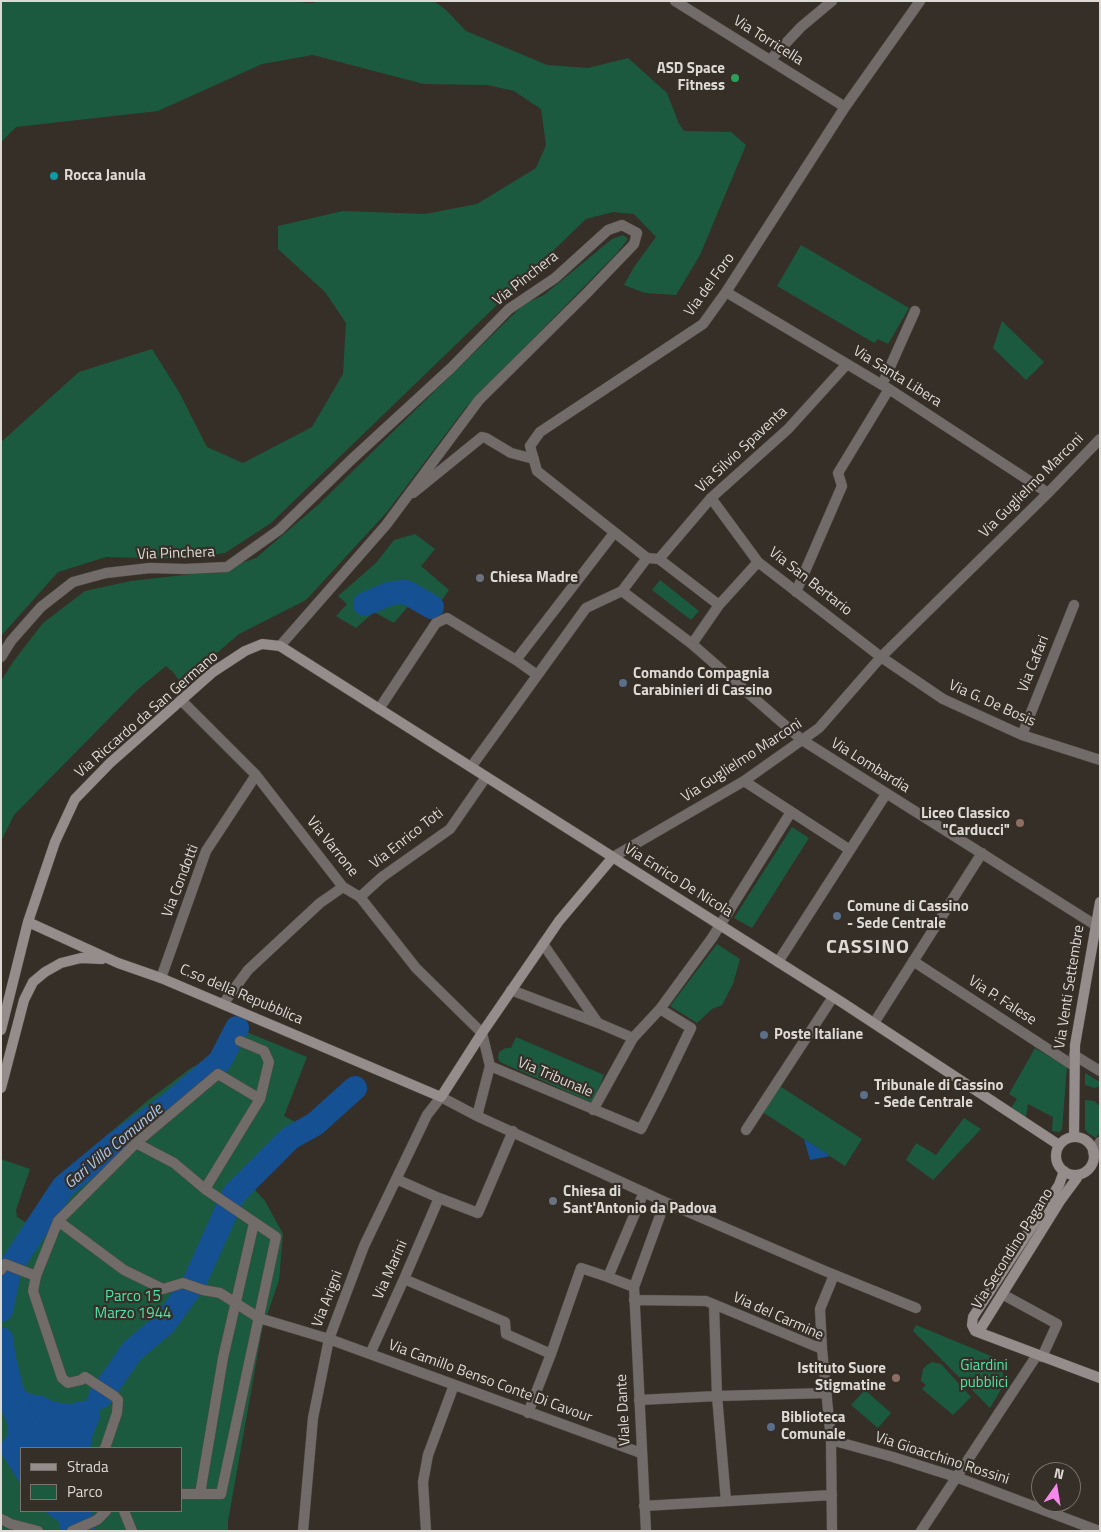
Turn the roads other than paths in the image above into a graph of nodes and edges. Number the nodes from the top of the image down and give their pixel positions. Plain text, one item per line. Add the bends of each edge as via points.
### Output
1 (676, 1) edge
2 (832, 1) edge
3 (920, 1) edge
4 (689, 5) edge
5 (770, 60) junction
6 (845, 108) junction
7 (726, 292) junction
8 (915, 311) dead end
9 (847, 364) junction
10 (886, 387) junction
11 (1100, 439) edge
12 (534, 460) junction
13 (1048, 492) junction
14 (711, 498) junction
15 (404, 501) junction
16 (614, 532) junction
17 (646, 558) junction
18 (660, 559) junction
19 (758, 562) junction
20 (622, 591) junction
21 (796, 592) junction
22 (719, 605) junction
23 (1074, 605) dead end
24 (692, 644) junction
25 (280, 646) junction
26 (881, 657) junction
27 (1, 658) edge
28 (516, 660) junction
29 (537, 675) junction
30 (181, 700) junction
31 (379, 709) junction
32 (1022, 735) junction
33 (802, 740) junction
34 (1100, 760) edge
35 (471, 767) junction
36 (256, 775) junction
37 (486, 777) junction
38 (744, 781) junction
39 (886, 794) junction
40 (791, 812) junction
41 (850, 850) junction
42 (982, 853) junction
43 (613, 857) junction
44 (343, 887) junction
45 (360, 897) junction
46 (1100, 902) edge
47 (28, 922) junction
48 (720, 925) junction
49 (1097, 927) edge
50 (543, 944) junction
51 (913, 961) junction
52 (778, 962) junction
53 (118, 963) junction
54 (161, 978) junction
55 (511, 990) junction
56 (833, 997) junction
57 (223, 1004) junction
58 (660, 1009) junction
59 (598, 1023) junction
60 (874, 1023) junction
61 (1, 1030) edge
62 (482, 1033) junction
63 (633, 1038) junction
64 (240, 1041) dead end
65 (1074, 1061) junction
66 (490, 1066) junction
67 (4, 1071) edge
68 (1100, 1071) edge
69 (1, 1088) edge
70 (441, 1097) junction
71 (260, 1100) junction
72 (592, 1110) junction
73 (477, 1116) junction
74 (746, 1130) dead end
75 (513, 1131) junction
76 (1074, 1137) junction
77 (1100, 1142) edge
78 (136, 1143) junction
79 (1059, 1145) junction
80 (1093, 1152) junction
81 (1096, 1164) edge
82 (1064, 1171) junction
83 (1076, 1175) junction
84 (396, 1179) junction
85 (205, 1189) junction
86 (644, 1192) junction
87 (439, 1198) junction
88 (666, 1202) junction
89 (58, 1221) junction
90 (254, 1222) junction
91 (3, 1267) edge
92 (834, 1275) junction
93 (36, 1276) junction
94 (608, 1277) junction
95 (404, 1279) junction
96 (634, 1287) junction
97 (1002, 1294) junction
98 (634, 1300) junction
99 (235, 1302) junction
100 (714, 1305) junction
101 (916, 1308) dead end
102 (259, 1318) junction
103 (975, 1331) junction
104 (329, 1339) junction
105 (822, 1349) junction
106 (370, 1354) junction
107 (551, 1354) junction
108 (1040, 1356) junction
109 (1100, 1378) edge
110 (454, 1386) junction
111 (827, 1393) junction
112 (717, 1396) junction
113 (639, 1400) junction
114 (528, 1413) junction
115 (831, 1440) junction
116 (105, 1447) edge
117 (641, 1453) junction
118 (956, 1477) junction
119 (182, 1494) edge
120 (200, 1494) junction
121 (832, 1495) junction
122 (726, 1501) junction
123 (644, 1506) junction
124 (105, 1512) edge
125 (124, 1512) edge
126 (1, 1519) edge
127 (1, 1524) edge
128 (7, 1531) edge
129 (38, 1531) edge
130 (72, 1531) edge
131 (132, 1531) edge
132 (302, 1531) edge
133 (426, 1531) edge
134 (646, 1531) edge
135 (832, 1531) edge
136 (921, 1531) edge
137 (1099, 1531) edge

1 - 4 street, Via Torricella
2 - 5 street via 801,27
3 - 6 street, Via del Foro
4 - 5 street, Via Torricella
5 - 6 street, Via Torricella
6 - 7 street, Via del Foro
7 - 9 street, Via Santa Libera
7 - 12 street, Via del Foro via 703,324 540,432 530,446
8 - 10 street
9 - 10 street, Via Santa Libera
9 - 14 street, Via Silvio Spaventa via 788,429
10 - 13 street, Via Santa Libera
10 - 21 street via 838,473 842,486
11 - 13 street, Via Guglielmo Marconi
12 - 15 street via 511,453 482,437
12 - 16 street via 537,471
13 - 26 street, Via Guglielmo Marconi
14 - 18 street, Via Silvio Spaventa
14 - 19 street, Via San Bertario
15 - 25 street, Via Pinchera
15 - 27 street, Via Pinchera via 479,400 634,244 637,233 622,225 608,230 554,278 509,309 279,530 227,567 150,568 106,573 73,582 41,607
16 - 17 street
16 - 28 street
17 - 18 street
17 - 20 street
18 - 22 street
19 - 21 street, Via San Bertario
19 - 22 street
20 - 24 street, Via Lombardia
20 - 29 street via 586,608
21 - 26 street, Via San Bertario
22 - 24 street
23 - 32 street, Via Cafari
24 - 33 street, Via Lombardia
25 - 30 street, Via Riccardo da San Germano via 262,644 245,651 213,672
25 - 31 street, Via Enrico De Nicola
26 - 32 street, Via G. De Bosis via 943,699
26 - 33 street, Via Guglielmo Marconi via 819,728
28 - 29 street
28 - 31 street via 446,618 436,623
29 - 35 street
30 - 36 street, Via Varrone
30 - 47 street, Via Riccardo da San Germano via 110,763 75,800 55,842
31 - 35 street, Via Enrico De Nicola
32 - 34 street, Via G. De Bosis
33 - 38 street, Via Guglielmo Marconi
33 - 39 street, Via Lombardia
35 - 37 street, Via Enrico De Nicola
36 - 44 street, Via Varrone
36 - 54 street, Via Condotti via 206,851
37 - 43 street, Via Enrico De Nicola
37 - 45 street, Via Enrico Toti via 450,828
38 - 40 street
38 - 43 street, Via Guglielmo Marconi
39 - 41 street
39 - 42 street, Via Lombardia
40 - 41 street
40 - 48 street
41 - 52 street
42 - 49 street, Via Lombardia
42 - 51 street
43 - 48 street, Via Enrico De Nicola
43 - 50 street, Via Guglielmo Marconi
44 - 45 street, Via Varrone
44 - 57 street via 320,903 248,970
45 - 62 street, Via Varrone via 416,968
46 - 49 street, Via Venti Settembre
47 - 53 street, C.so della Repubblica
47 - 61 street, Via Riccardo da San Germano
48 - 52 street, Via Enrico De Nicola
48 - 58 street
49 - 65 street, Via Venti Settembre
50 - 55 street, Via Guglielmo Marconi
50 - 59 street
51 - 60 street
51 - 65 street, Via P. Falese
52 - 56 street, Via Enrico De Nicola
53 - 54 street, C.so della Repubblica
53 - 67 street via 81,958 61,963 33,982 24,1000
54 - 57 street, C.so della Repubblica
55 - 59 street
55 - 62 street, Via Guglielmo Marconi
56 - 60 street, Via Enrico De Nicola
56 - 74 street
57 - 70 street, C.so della Repubblica
58 - 63 street
58 - 72 street, Via Tribunale via 691,1028 641,1129
59 - 63 street
60 - 79 street, Via Enrico De Nicola
62 - 66 street
62 - 70 street, Via Guglielmo Marconi
63 - 72 street
64 - 71 street via 264,1051 269,1062
65 - 68 street, Via P. Falese
65 - 76 street, Via Venti Settembre
66 - 72 street, Via Tribunale
66 - 73 street
67 - 69 street
70 - 73 street
70 - 84 street, Via Arigni via 427,1114
71 - 78 street via 218,1074
71 - 85 street
73 - 75 street
75 - 86 street
75 - 87 street via 478,1213
76 - 79 street
76 - 80 street via 1089,1143
77 - 80 street
78 - 85 street via 174,1163
78 - 89 street
79 - 82 street via 1057,1162
80 - 81 street
81 - 83 street
82 - 83 street
82 - 103 street, Via Secondino Pagano via 1059,1185 973,1317
83 - 97 street, Via Secondino Pagano
84 - 87 street
84 - 104 street, Via Arigni via 364,1246
85 - 90 street
86 - 88 street
86 - 94 street
87 - 95 street, Via Marini
88 - 92 street
88 - 96 street
89 - 93 street
89 - 99 street, Via Camillo Benso Conte Di Cavour via 124,1270 163,1289 183,1283 220,1293
90 - 99 street
90 - 102 street via 276,1237
91 - 93 street
92 - 101 street
92 - 105 street via 820,1309
93 - 116 street via 33,1291 62,1378 68,1383 85,1377 118,1400 117,1414
94 - 96 street
94 - 107 street via 581,1268
95 - 106 street, Via Marini
95 - 107 street via 505,1322 506,1334
96 - 98 street, Viale Dante
97 - 103 street, Via Secondino Pagano via 981,1328
97 - 108 street via 1057,1324
98 - 100 street, Via del Carmine via 706,1301
98 - 113 street, Viale Dante
99 - 102 street, Via Camillo Benso Conte Di Cavour
99 - 120 street
100 - 105 street, Via del Carmine
100 - 112 street
102 - 104 street, Via Camillo Benso Conte Di Cavour
102 - 120 street via 221,1494
103 - 108 street
104 - 106 street, Via Camillo Benso Conte Di Cavour
104 - 132 street, Via Arigni via 313,1418
105 - 111 street, Via del Carmine
106 - 110 street, Via Camillo Benso Conte Di Cavour
107 - 114 street
108 - 109 street
108 - 118 street
110 - 114 street, Via Camillo Benso Conte Di Cavour
110 - 133 street via 428,1455 423,1482
111 - 112 street
111 - 115 street, Via del Carmine
112 - 113 street
112 - 122 street
113 - 117 street, Viale Dante
114 - 117 street, Via Camillo Benso Conte Di Cavour
115 - 118 street, Via Gioacchino Rossini
115 - 121 street, Via del Carmine
117 - 123 street, Viale Dante
118 - 136 street
118 - 137 street, Via Gioacchino Rossini
119 - 120 street
121 - 122 street
121 - 135 street, Via del Carmine
122 - 123 street
123 - 134 street, Viale Dante
124 - 130 street via 97,1520
125 - 131 street
126 - 129 street
127 - 128 street

